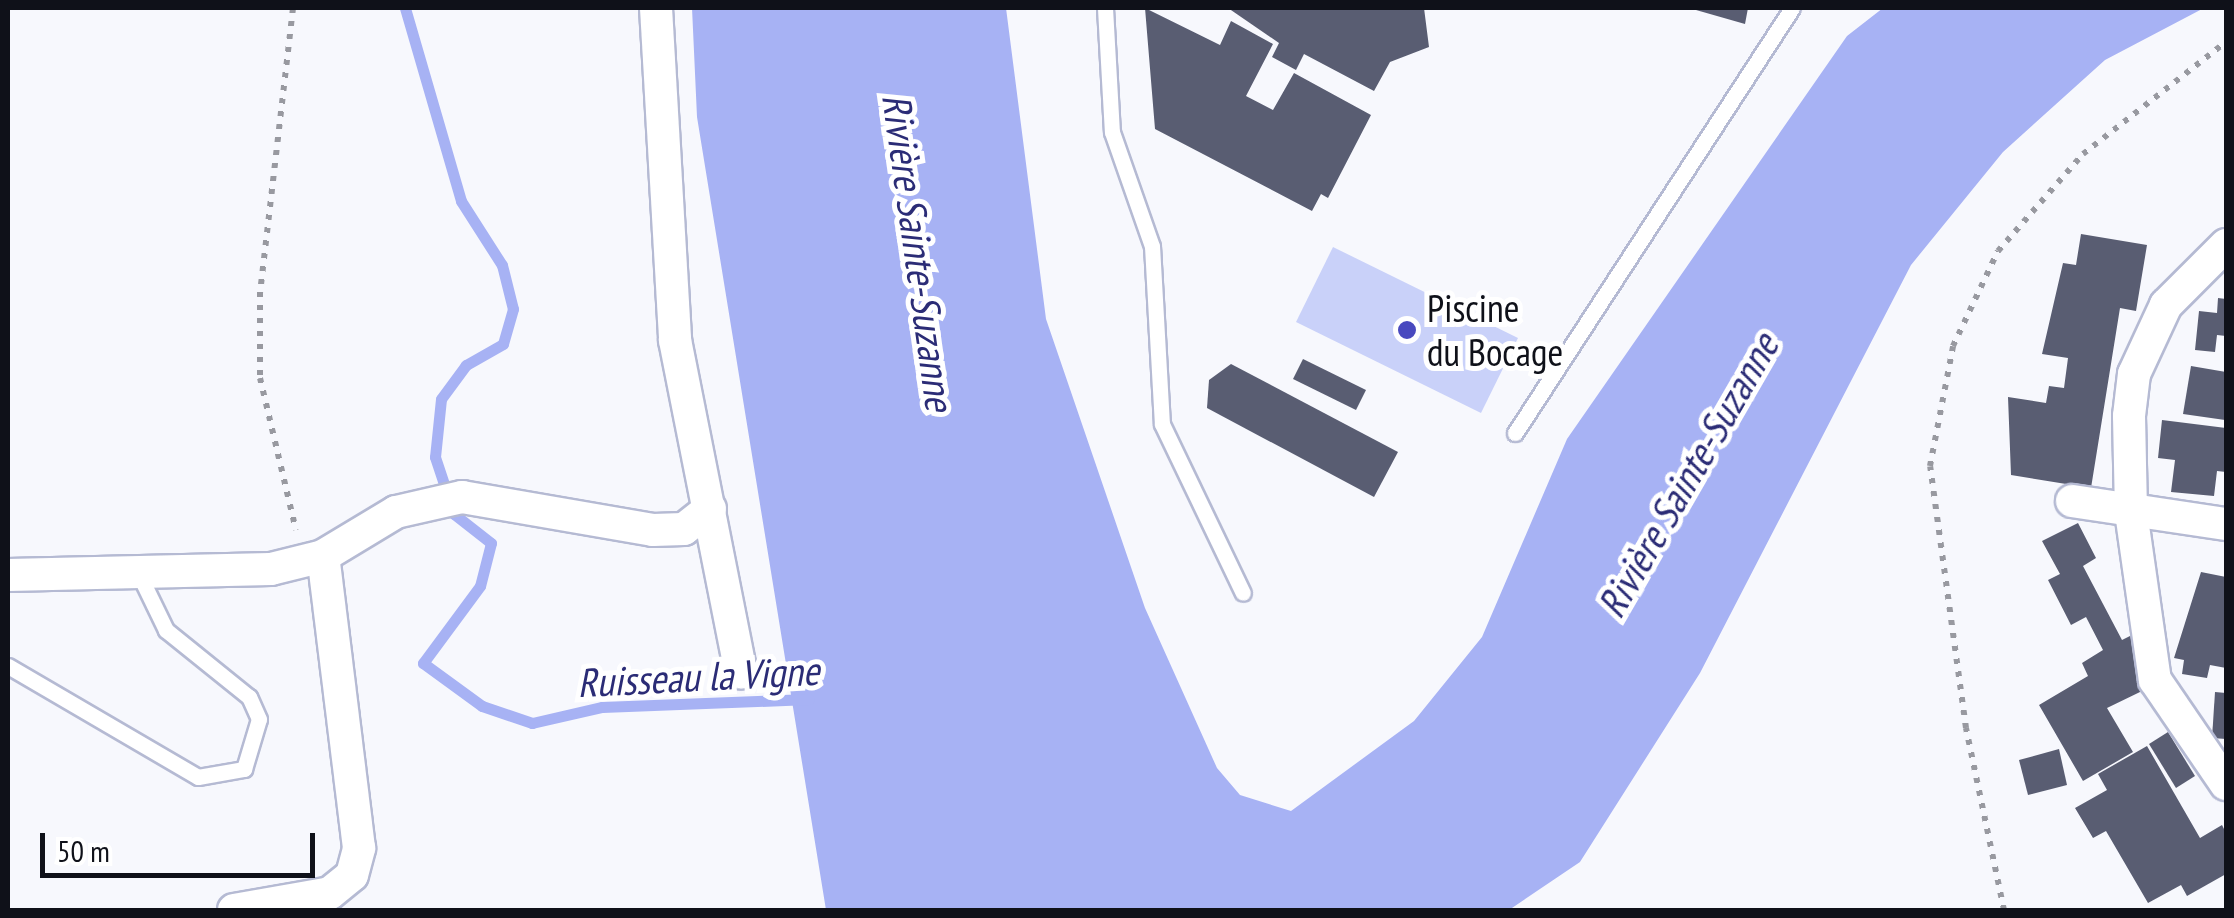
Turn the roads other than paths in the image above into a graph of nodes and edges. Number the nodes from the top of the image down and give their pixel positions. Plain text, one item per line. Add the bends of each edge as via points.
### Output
1 (656, 8) edge
2 (1105, 8) edge
3 (1792, 8) edge
4 (2226, 245) edge
5 (1515, 432) dead end
6 (2072, 502) dead end
7 (710, 509) junction
8 (2131, 512) junction
9 (2226, 524) edge
10 (314, 558) junction
11 (136, 570) junction
12 (8, 575) edge
13 (1243, 593) dead end
14 (8, 666) edge
15 (741, 673) dead end
16 (2226, 784) edge
17 (234, 910) edge

1 - 7 street via 675,340
2 - 13 lane via 1112,132 1152,246 1162,424
3 - 5 lane
4 - 8 street via 2188,275 2134,374
6 - 8 street
7 - 10 street via 684,529 653,530 448,499
7 - 15 street
8 - 9 street
8 - 16 street via 2155,680
10 - 11 street
10 - 17 street via 358,848 352,875 330,893
11 - 12 street
11 - 14 lane via 166,630 249,698 258,718 244,769 198,776

